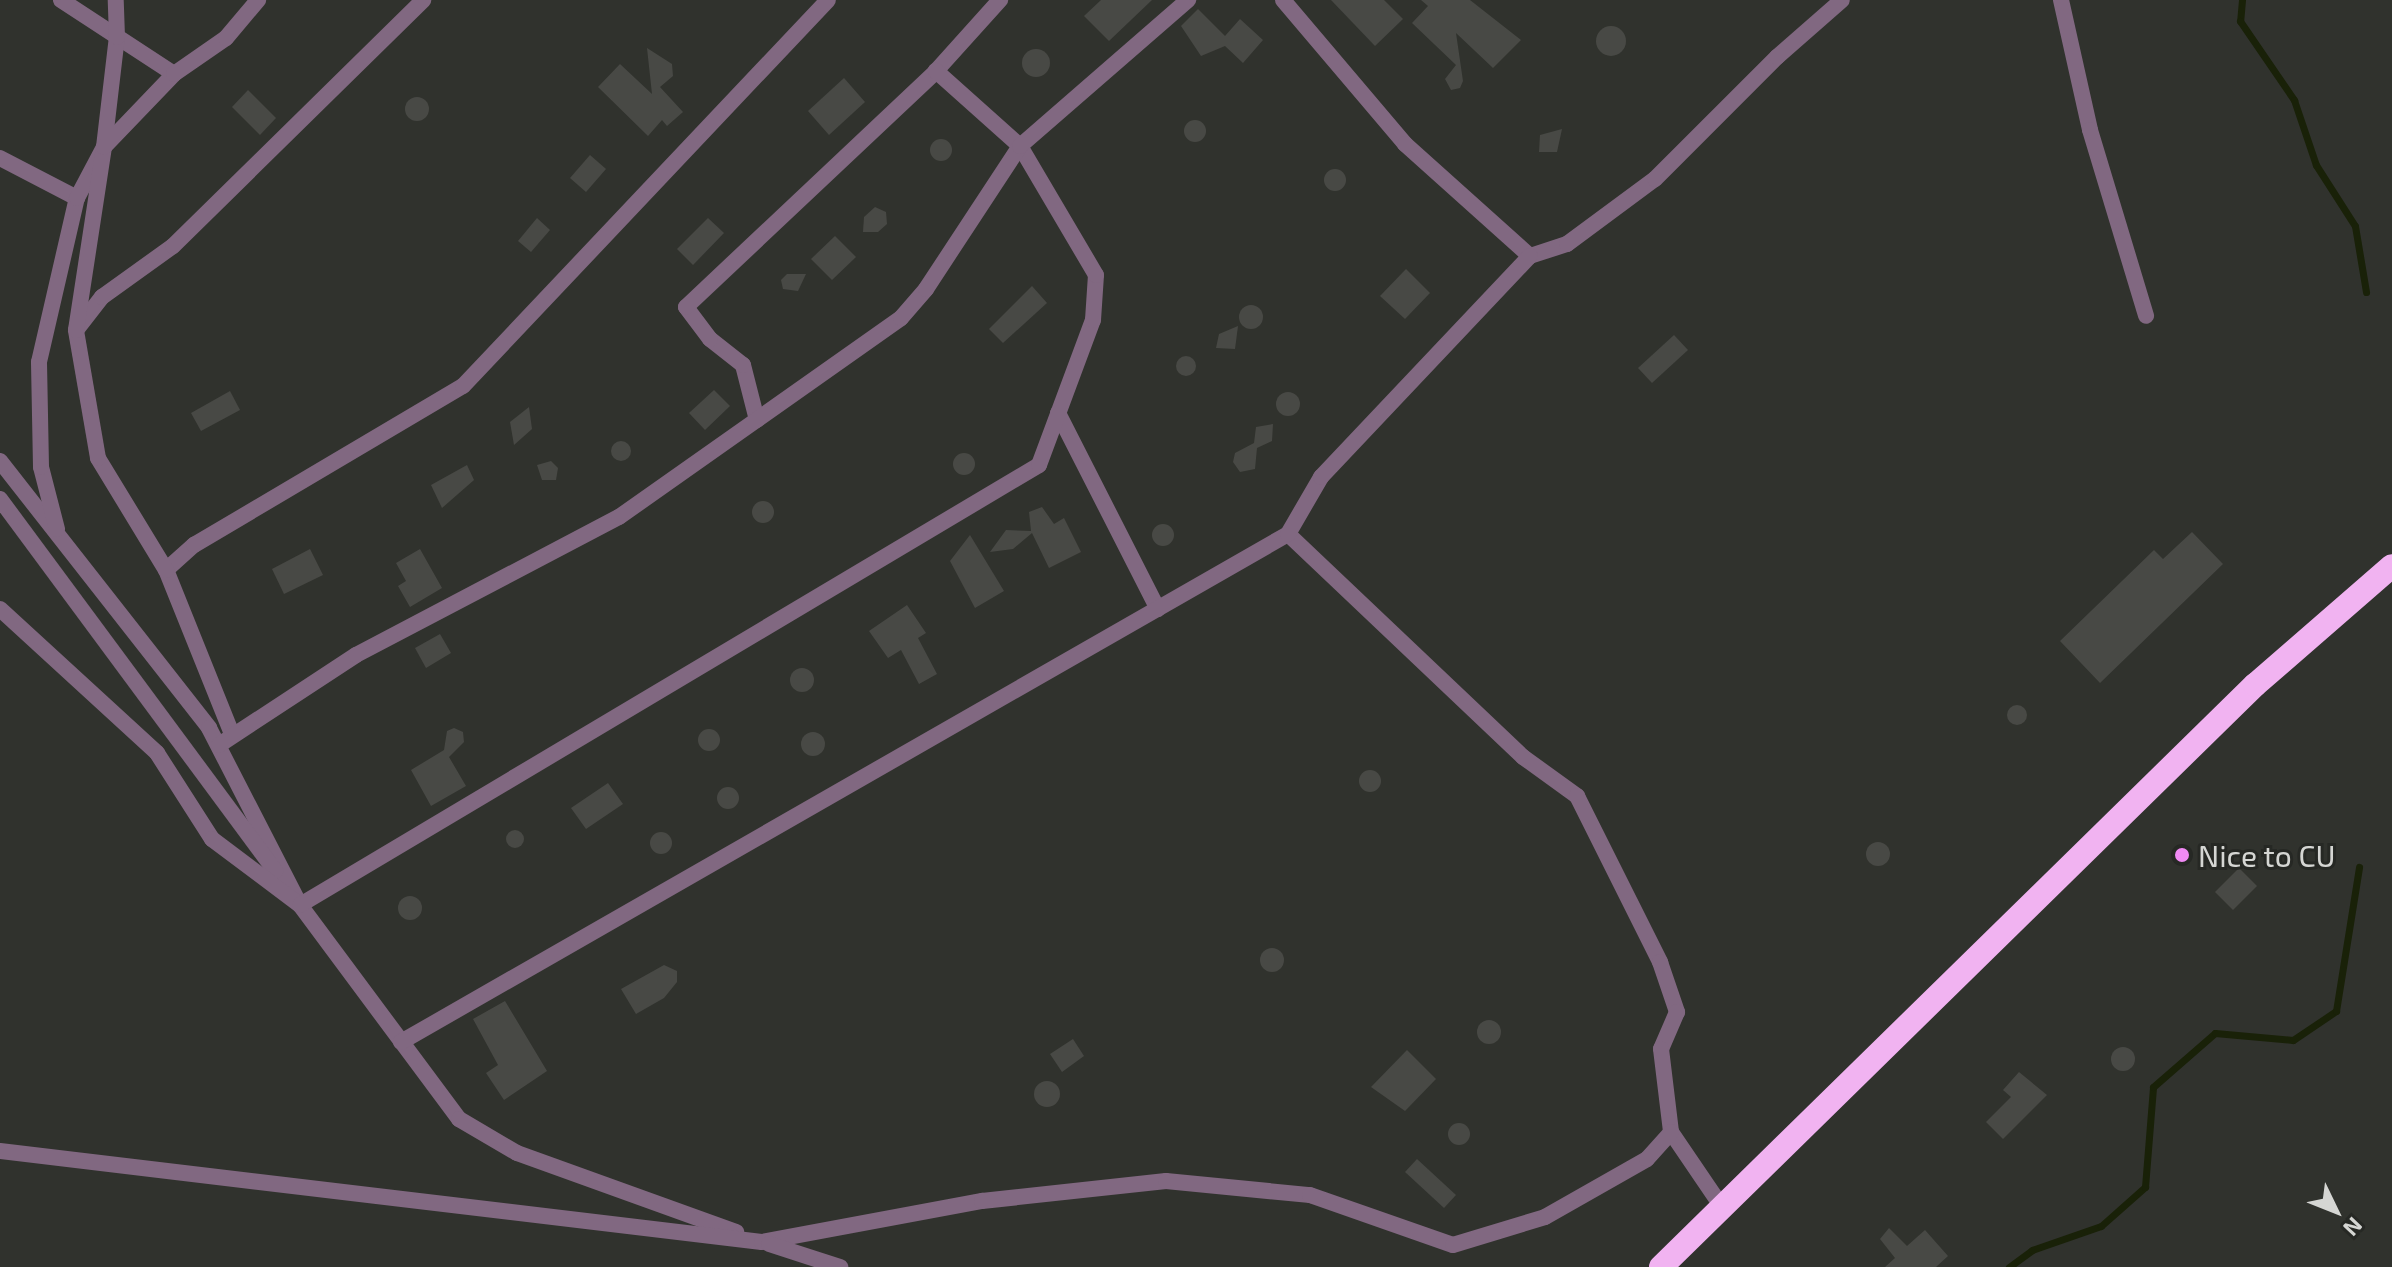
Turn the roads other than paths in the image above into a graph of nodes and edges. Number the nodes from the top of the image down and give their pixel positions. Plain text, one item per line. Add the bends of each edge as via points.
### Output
1 (61, 0) edge
2 (116, 0) edge
3 (258, 0) edge
4 (423, 0) edge
5 (828, 0) edge
6 (1000, 0) edge
7 (1188, 0) edge
8 (1283, 0) edge
9 (1842, 0) edge
10 (2061, 0) edge
11 (117, 37) junction
12 (936, 71) junction
13 (174, 74) junction
14 (1020, 146) junction
15 (104, 147) junction
16 (0, 158) edge
17 (77, 198) junction
18 (1530, 256) junction
19 (2146, 316) dead end
20 (76, 330) junction
21 (1058, 413) junction
22 (757, 420) junction
23 (0, 461) edge
24 (0, 499) edge
25 (59, 534) junction
26 (1288, 534) junction
27 (2392, 566) edge
28 (166, 570) junction
29 (0, 609) edge
30 (1158, 609) junction
31 (226, 740) junction
32 (300, 905) junction
33 (401, 1042) junction
34 (412, 1060) junction
35 (1671, 1132) junction
36 (0, 1151) edge
37 (1722, 1207) junction
38 (762, 1242) junction
39 (840, 1267) edge
40 (1661, 1267) edge

1 - 11 street
2 - 11 street
3 - 13 street via 226,38
4 - 20 street via 173,246 102,297
5 - 28 street via 463,386 194,545
6 - 12 street
7 - 14 street
8 - 18 street via 1405,144
9 - 18 street via 1655,179 1567,244
10 - 19 street via 2090,130
11 - 13 street
11 - 15 street
12 - 14 street
12 - 22 street via 686,307 710,339 743,365
13 - 15 street
14 - 21 street via 1096,275 1093,320
14 - 22 street via 926,289 901,318
15 - 17 street
15 - 20 street
16 - 17 street
17 - 25 street via 39,362 41,467
18 - 26 street via 1321,477
20 - 28 street via 98,458
21 - 30 street
21 - 32 street via 1039,465
22 - 31 street via 619,517 356,655
23 - 25 street
24 - 32 street
25 - 31 street
26 - 30 street
26 - 35 street via 1523,757 1577,796 1660,962 1677,1012 1661,1049
27 - 37 highway via 2255,685
28 - 31 street
29 - 32 street via 157,753 212,839
30 - 33 street
31 - 32 street
32 - 33 street
32 - 34 street
33 - 34 street
34 - 38 street via 459,1119 517,1153
35 - 37 street
35 - 38 street via 1647,1159 1545,1217 1453,1245 1310,1195 1166,1181 982,1201
36 - 38 street
37 - 40 highway
38 - 39 street

